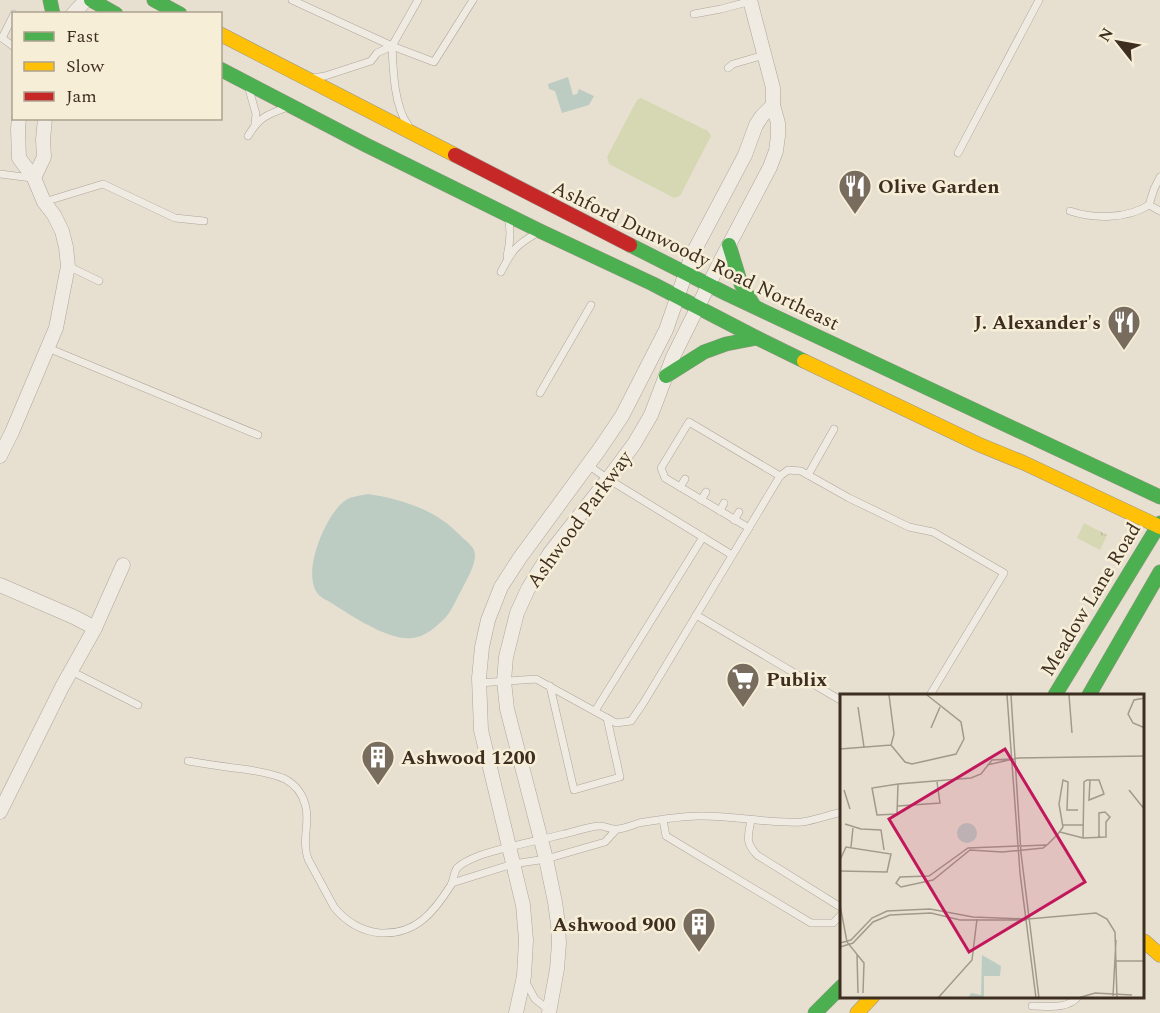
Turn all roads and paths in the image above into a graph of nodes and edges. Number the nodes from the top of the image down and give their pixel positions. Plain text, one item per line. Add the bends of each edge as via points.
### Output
1 (88, 0) edge
2 (154, 0) edge
3 (292, 0) edge
4 (418, 0) edge
5 (473, 0) edge
6 (1038, 0) edge
7 (751, 1) edge
8 (75, 12) edge
9 (112, 12) edge
10 (176, 12) edge
11 (694, 14) dead end
12 (12, 18) edge
13 (222, 35) edge
14 (2, 39) edge
15 (392, 46) junction
16 (764, 55) junction
17 (728, 68) dead end
18 (222, 70) edge
19 (307, 79) junction
20 (248, 83) junction
21 (773, 105) junction
22 (291, 106) junction
23 (19, 120) edge
24 (45, 120) edge
25 (255, 124) junction
26 (415, 135) junction
27 (248, 136) dead end
28 (958, 153) dead end
29 (0, 174) edge
30 (1160, 177) edge
31 (34, 178) junction
32 (44, 202) junction
33 (1149, 205) junction
34 (1160, 211) edge
35 (1070, 212) dead end
36 (507, 214) junction
37 (204, 221) dead end
38 (540, 231) junction
39 (729, 245) junction
40 (506, 262) junction
41 (68, 266) junction
42 (501, 272) dead end
43 (686, 273) junction
44 (99, 281) dead end
45 (709, 284) junction
46 (677, 297) junction
47 (591, 305) dead end
48 (755, 307) junction
49 (698, 308) junction
50 (757, 338) junction
51 (48, 348) junction
52 (666, 376) junction
53 (540, 393) dead end
54 (834, 429) dead end
55 (258, 435) dead end
56 (0, 456) edge
57 (588, 465) junction
58 (808, 475) junction
59 (780, 476) junction
60 (608, 479) junction
61 (685, 479) dead end
62 (680, 487) junction
63 (706, 492) dead end
64 (1160, 497) edge
65 (701, 500) junction
66 (724, 503) dead end
67 (720, 511) junction
68 (739, 512) dead end
69 (734, 520) junction
70 (1159, 525) edge
71 (749, 528) junction
72 (703, 537) junction
73 (732, 555) junction
74 (123, 565) dead end
75 (1160, 572) edge
76 (0, 585) edge
77 (696, 615) junction
78 (95, 628) junction
79 (71, 671) junction
80 (504, 681) junction
81 (479, 683) junction
82 (550, 686) junction
83 (931, 694) edge
84 (1056, 694) edge
85 (1090, 694) edge
86 (840, 700) edge
87 (138, 705) dead end
88 (595, 711) junction
89 (607, 718) junction
90 (188, 761) dead end
91 (0, 812) edge
92 (840, 813) edge
93 (663, 820) junction
94 (751, 820) junction
95 (616, 830) junction
96 (541, 840) junction
97 (510, 847) junction
98 (546, 859) junction
99 (513, 864) junction
100 (452, 883) junction
101 (840, 907) edge
102 (840, 916) edge
103 (1145, 943) edge
104 (1160, 954) edge
105 (524, 976) junction
106 (840, 988) edge
107 (871, 998) edge
108 (1078, 998) edge
109 (1032, 1006) dead end
110 (550, 1012) edge
111 (516, 1013) edge
112 (815, 1013) edge
113 (856, 1013) edge

1 - 8 street
1 - 9 main road
2 - 10 main road
3 - 15 lane
4 - 15 lane
5 - 15 lane via 434,62
6 - 28 lane
7 - 11 lane
7 - 16 street, Ashwood Parkway
12 - 14 lane
13 - 19 main road, Ashford Dunwoody Road Northeast
15 - 19 lane via 377,53 371,61
15 - 26 lane via 398,98
16 - 17 lane
16 - 21 street, Ashwood Parkway via 773,88
18 - 20 main road
19 - 26 main road, Ashford Dunwoody Road Northeast
20 - 22 main road
20 - 25 lane
21 - 39 street, Ashwood Parkway via 778,123 776,151
21 - 43 street, Ashwood Parkway via 756,125
22 - 25 lane
22 - 36 main road
23 - 31 street via 19,158
24 - 31 street via 44,157
25 - 27 lane
26 - 43 main road, Ashford Dunwoody Road Northeast
29 - 31 lane
30 - 33 lane
31 - 32 street
32 - 37 lane via 103,184 175,218
32 - 41 street via 62,231
33 - 34 lane
33 - 35 lane via 1116,216
36 - 38 main road
36 - 40 lane via 510,223
38 - 40 lane via 520,243
38 - 46 main road
39 - 45 street, Ashwood Parkway
39 - 48 main road via 737,278
40 - 42 lane
41 - 44 lane
41 - 51 street via 56,328
43 - 45 main road, Ashford Dunwoody Road Northeast
43 - 46 street, Ashwood Parkway
45 - 48 main road, Ashford Dunwoody Road Northeast
45 - 49 street, Ashwood Parkway
46 - 49 main road
46 - 57 street, Ashwood Parkway via 639,385
47 - 53 lane
48 - 64 main road, Ashford Dunwoody Road Northeast
49 - 50 main road
49 - 52 street, Ashwood Parkway
50 - 52 main road via 709,350
50 - 70 main road
51 - 55 lane
51 - 56 street
52 - 60 street, Ashwood Parkway via 651,415
54 - 58 lane
57 - 60 lane
57 - 81 street, Ashwood Parkway via 501,587 488,620
58 - 59 lane via 788,470
58 - 83 lane via 909,527 933,532 1004,573
59 - 62 lane via 749,463 689,422 661,468 665,478
59 - 71 lane
60 - 72 lane
60 - 80 street, Ashwood Parkway via 550,553 528,589 517,613
61 - 62 lane
62 - 65 lane
63 - 65 lane
65 - 67 lane
66 - 67 lane
67 - 69 lane
68 - 69 lane
69 - 71 lane
70 - 84 main road, Meadow Lane Road
71 - 73 lane
72 - 73 lane
72 - 88 lane
73 - 77 lane
74 - 78 street
75 - 85 main road
76 - 78 street
77 - 86 lane
77 - 89 lane via 631,721 616,723
78 - 79 street
79 - 87 lane
79 - 91 street
80 - 81 lane
80 - 82 lane via 536,679
80 - 96 street, Ashwood Parkway via 507,709
81 - 97 street, Ashwood Parkway via 481,730
82 - 88 lane
82 - 89 lane via 574,790 620,777
88 - 89 lane
90 - 100 lane via 263,772 296,788 307,809 308,859 334,907 359,928 385,933 410,928 426,918
92 - 94 lane via 803,822
93 - 94 lane via 698,816
93 - 95 lane
93 - 102 lane via 666,836 811,923 833,923
94 - 101 lane via 749,846 757,855
95 - 96 lane via 599,826
95 - 98 lane via 605,842
96 - 97 lane
96 - 98 street, Ashwood Parkway
97 - 99 street, Ashwood Parkway
97 - 100 lane via 462,864
98 - 99 lane
98 - 110 street, Ashwood Parkway via 559,943
99 - 100 lane
99 - 105 street, Ashwood Parkway via 523,905
103 - 104 main road
105 - 110 lane via 536,999
105 - 111 street, Ashwood Parkway
106 - 112 main road
107 - 113 main road
108 - 109 lane via 1066,1006

